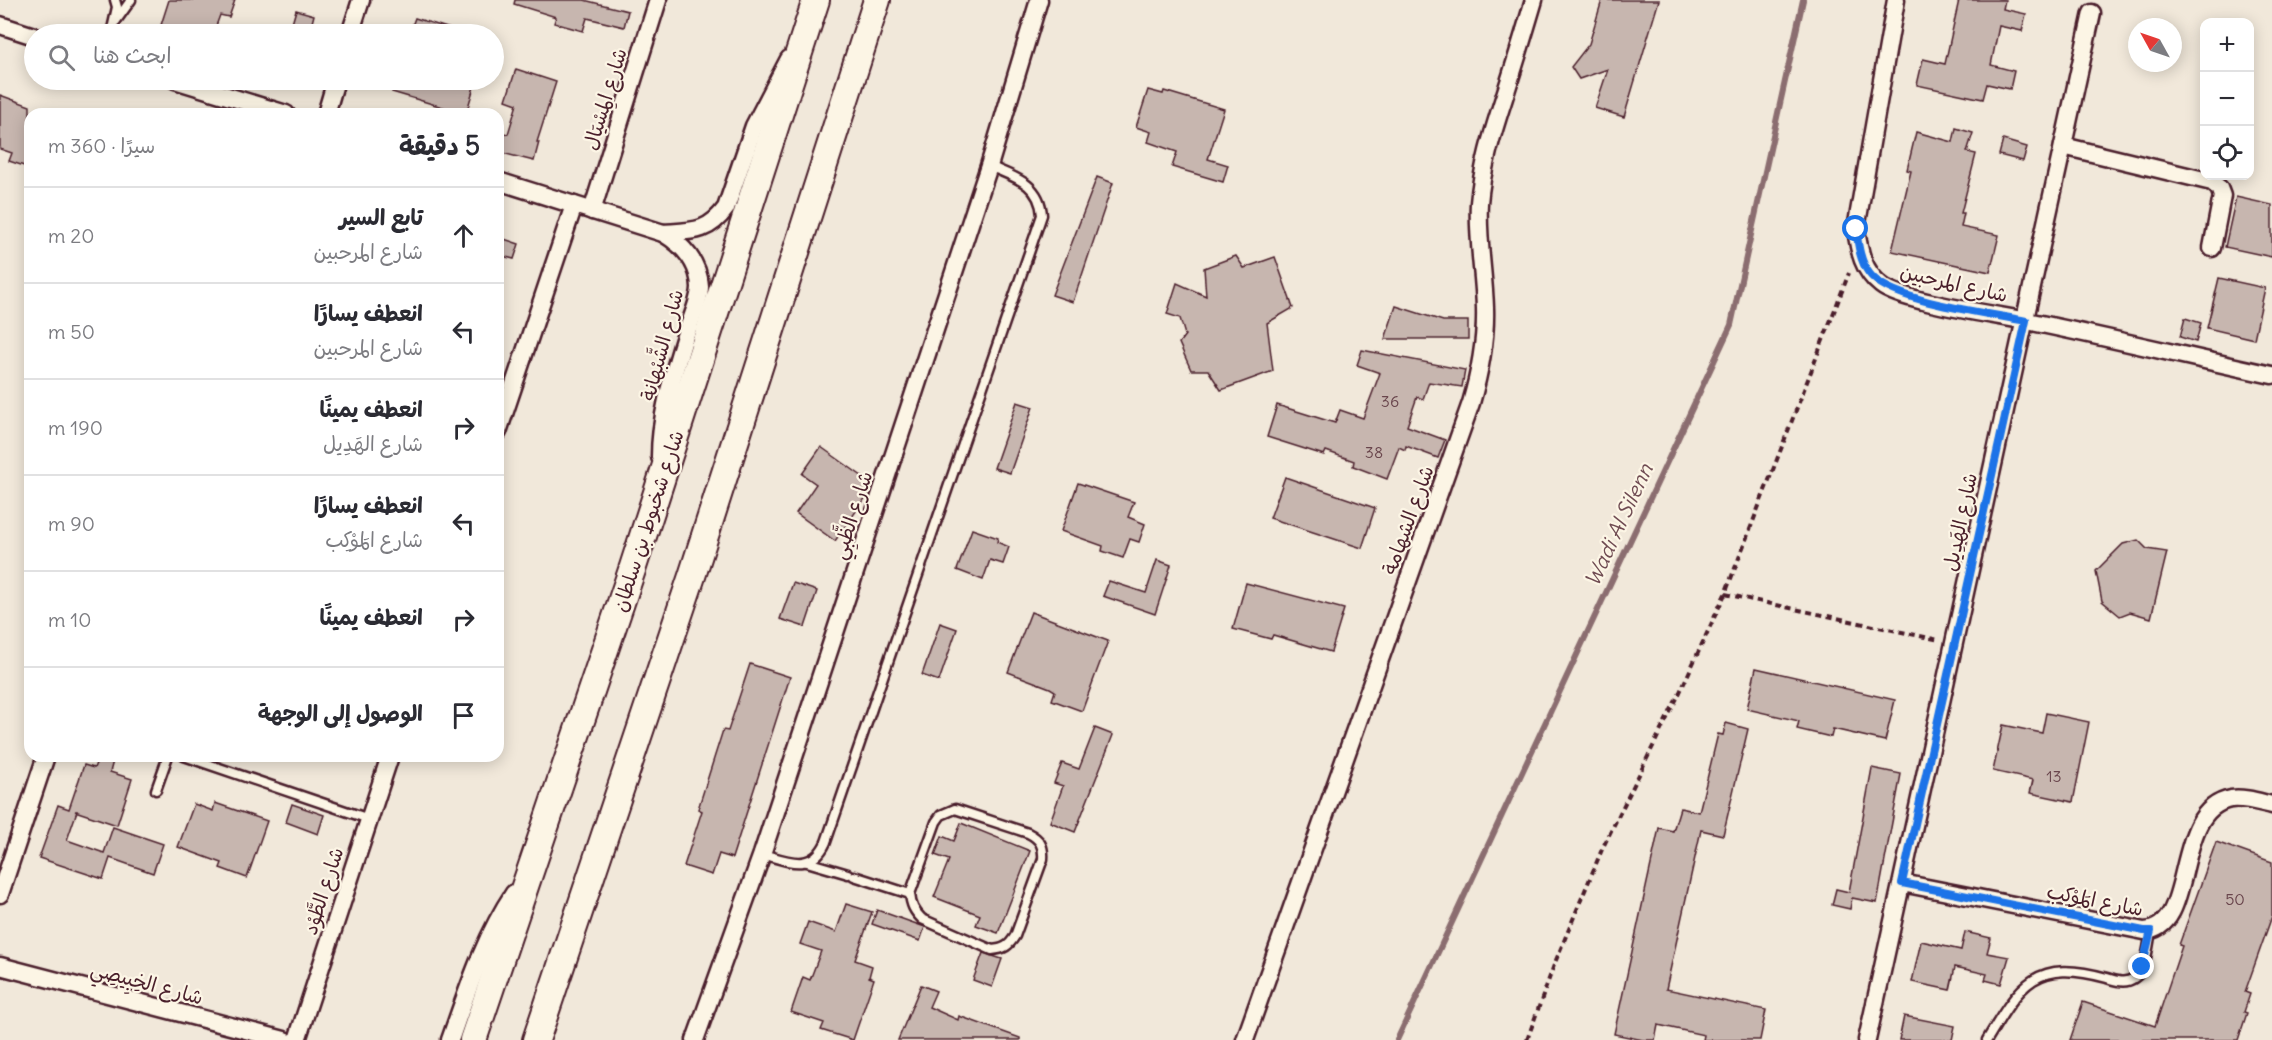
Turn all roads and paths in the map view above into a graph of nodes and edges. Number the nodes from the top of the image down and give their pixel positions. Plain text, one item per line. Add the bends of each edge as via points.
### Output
1 (115, 0) edge
2 (131, 0) edge
3 (361, 0) edge
4 (658, 0) edge
5 (816, 0) edge
6 (877, 0) edge
7 (1039, 0) edge
8 (1534, 0) edge
9 (1896, 0) edge
10 (2092, 14) dead end
11 (114, 23) joint
12 (353, 24) edge
13 (0, 25) edge
14 (24, 33) edge
15 (805, 35) junction
16 (203, 90) edge
17 (333, 90) edge
18 (254, 108) edge
19 (328, 108) edge
20 (2063, 146) junction
21 (988, 166) junction
22 (504, 183) edge
23 (574, 205) junction
24 (592, 211) junction
25 (663, 233) junction
26 (2212, 248) dead end
27 (1859, 250) junction
28 (2026, 321) junction
29 (2272, 375) edge
30 (504, 411) edge
31 (661, 482) junction
32 (1725, 594) junction
33 (1954, 644) junction
34 (44, 762) edge
35 (166, 762) edge
36 (202, 762) edge
37 (388, 762) edge
38 (156, 789) dead end
39 (2272, 805) edge
40 (369, 819) junction
41 (762, 854) junction
42 (806, 862) junction
43 (530, 873) junction
44 (1902, 883) junction
45 (0, 894) edge
46 (910, 894) junction
47 (2151, 931) junction
48 (0, 966) edge
49 (284, 1040) edge
50 (297, 1040) edge
51 (450, 1040) edge
52 (473, 1040) edge
53 (536, 1040) edge
54 (695, 1040) edge
55 (1245, 1040) edge
56 (1527, 1040) edge
57 (1867, 1040) edge
58 (1987, 1040) edge

1 - 11 lane
2 - 11 lane
3 - 12 street
4 - 24 street, شارع المِسْيَال
5 - 15 main road, شارع شخبوط بن سلطان
6 - 53 main road via 696,564
7 - 21 street, شارع الظَّبِي
8 - 55 street, شارع الشهامة via 1483,169 1479,238 1484,332 1472,403
9 - 27 street, شارع المرحبين via 1856,229
10 - 20 street, شارع الهَدِيل
13 - 14 street
15 - 25 street, شارع الشَّبْهانة via 754,126 726,208 708,226
15 - 31 main road, شارع شخبوط بن سلطان
16 - 18 street
17 - 19 street
20 - 26 street via 2212,182 2222,196
20 - 28 street, شارع الهَدِيل
21 - 41 street, شارع الظَّبِي
21 - 42 lane via 1030,185 1039,198 1042,215 826,842 818,855
22 - 23 street, شارع الشَّبْهانة
23 - 24 street, شارع الشَّبْهانة
23 - 30 street
24 - 25 street, شارع الشَّبْهانة
25 - 31 street, شارع الشَّبْهانة via 685,250 696,269 700,290 667,401 660,453
27 - 28 street, شارع المرحبين via 1868,273 1883,287 1906,297
27 - 32 path
28 - 29 street, شارع المرحبين
28 - 33 street, شارع الهَدِيل
31 - 43 main road, شارع شخبوط بن سلطان
32 - 33 path
32 - 56 path via 1603,847
33 - 44 street, شارع الهَدِيل
34 - 45 street
35 - 38 lane
36 - 40 lane
37 - 40 street, شارع الطَّوْد
39 - 47 street, شارع المَوْكِب via 2230,799 2205,814 2195,832 2172,911 2164,924
40 - 50 street, شارع الطَّوْد
41 - 42 lane
41 - 54 street, شارع الظَّبِي
42 - 46 lane
43 - 51 street via 488,940
43 - 52 main road, شارع شخبوط بن سلطان
44 - 47 street, شارع المَوْكِب
44 - 57 street, شارع الهَدِيل
46 - 46 lane via 915,913 922,919 992,950 1002,950 1015,936 1044,851 1041,843 1028,833 963,811 947,811 936,822
47 - 58 lane via 2136,978 2124,982 2073,970 2048,973 2016,994
48 - 49 street, شارع الخِبِيصِي

